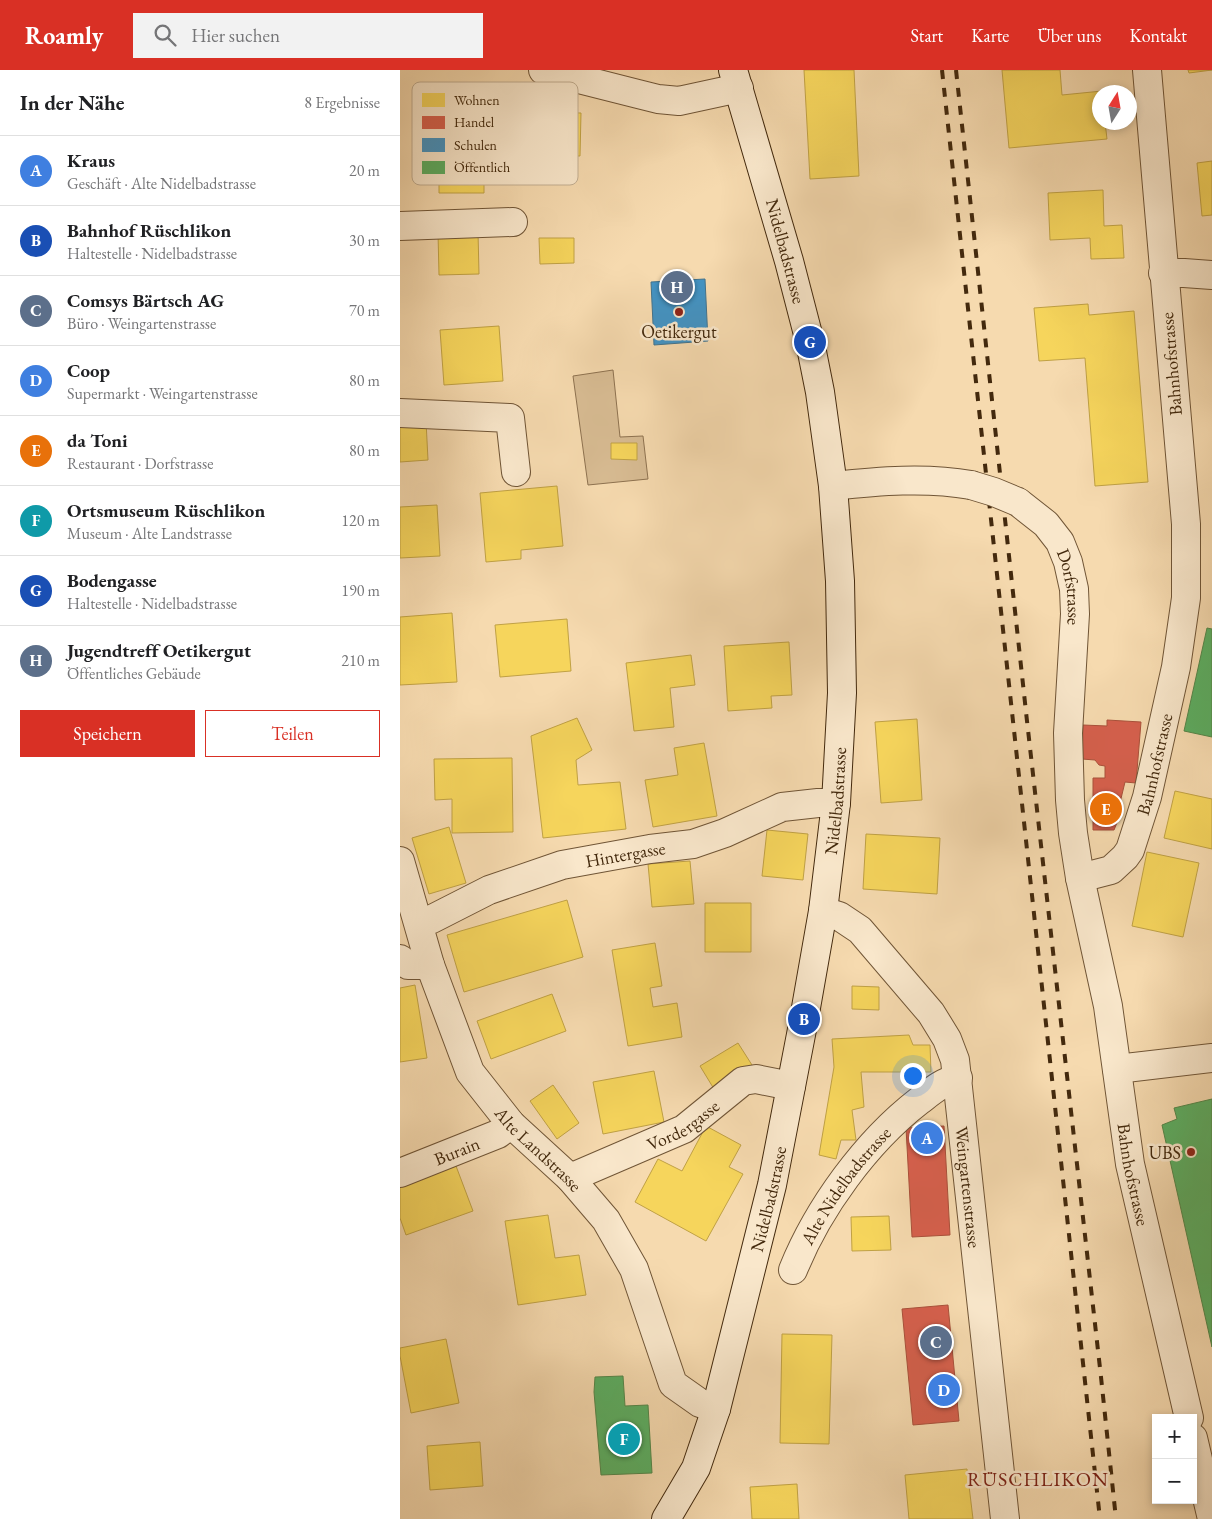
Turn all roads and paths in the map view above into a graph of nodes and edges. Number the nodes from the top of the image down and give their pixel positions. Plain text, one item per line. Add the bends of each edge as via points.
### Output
1 (543, 70) edge
2 (1147, 70) edge
3 (736, 79) edge
4 (513, 222) dead end
5 (400, 226) edge
6 (1163, 273) junction
7 (1212, 275) edge
8 (400, 413) edge
9 (516, 472) dead end
10 (833, 486) junction
11 (836, 804) junction
12 (400, 861) edge
13 (1080, 878) junction
14 (823, 912) junction
15 (419, 923) junction
16 (400, 959) edge
17 (430, 965) junction
18 (1212, 1058) edge
19 (1117, 1069) junction
20 (958, 1078) junction
21 (791, 1086) junction
22 (511, 1124) junction
23 (400, 1173) edge
24 (570, 1178) junction
25 (793, 1270) dead end
26 (716, 1409) junction
27 (1188, 1414) edge
28 (1197, 1455) edge
29 (666, 1519) edge
30 (1005, 1519) edge
31 (1212, 1519) edge

1 - 3 street via 658,99 679,101
2 - 6 street, Bahnhofstrasse
3 - 10 street, Nidelbadstrasse via 810,342
4 - 5 street
6 - 7 street
6 - 13 street, Bahnhofstrasse via 1186,524 1186,598 1178,657 1148,797 1130,850 1111,870
8 - 9 street via 510,418
10 - 11 street, Nidelbadstrasse via 840,581 842,693
10 - 13 street, Dorfstrasse, bridge via 907,480 971,485 1018,502 1046,524 1060,542 1074,589 1068,732 1070,800
11 - 14 street, Nidelbadstrasse
11 - 15 street, Hintergasse via 782,807 726,833 693,844 562,865 489,890
12 - 15 street, Alte Landstrasse
13 - 19 street, Bahnhofstrasse via 1108,1006
14 - 20 street, Weingartenstrasse via 839,916 860,930 925,1006 947,1039
14 - 21 street, Nidelbadstrasse
15 - 17 street, Alte Landstrasse
16 - 17 street via 408,965
17 - 22 street, Alte Landstrasse via 470,1072
18 - 19 street
19 - 27 street, Bahnhofstrasse via 1130,1164
20 - 25 street, Alte Nidelbadstrasse via 945,1081 896,1119 868,1149 827,1207
20 - 30 street, Weingartenstrasse
21 - 24 street, Vordergasse via 744,1081 684,1129
21 - 26 street, Nidelbadstrasse via 772,1185
22 - 23 street, Burain via 498,1134
22 - 24 street, Alte Landstrasse
24 - 26 street, Alte Landstrasse via 606,1220 634,1270 672,1384 700,1403
26 - 29 street, Nidelbadstrasse via 696,1468
28 - 31 street

